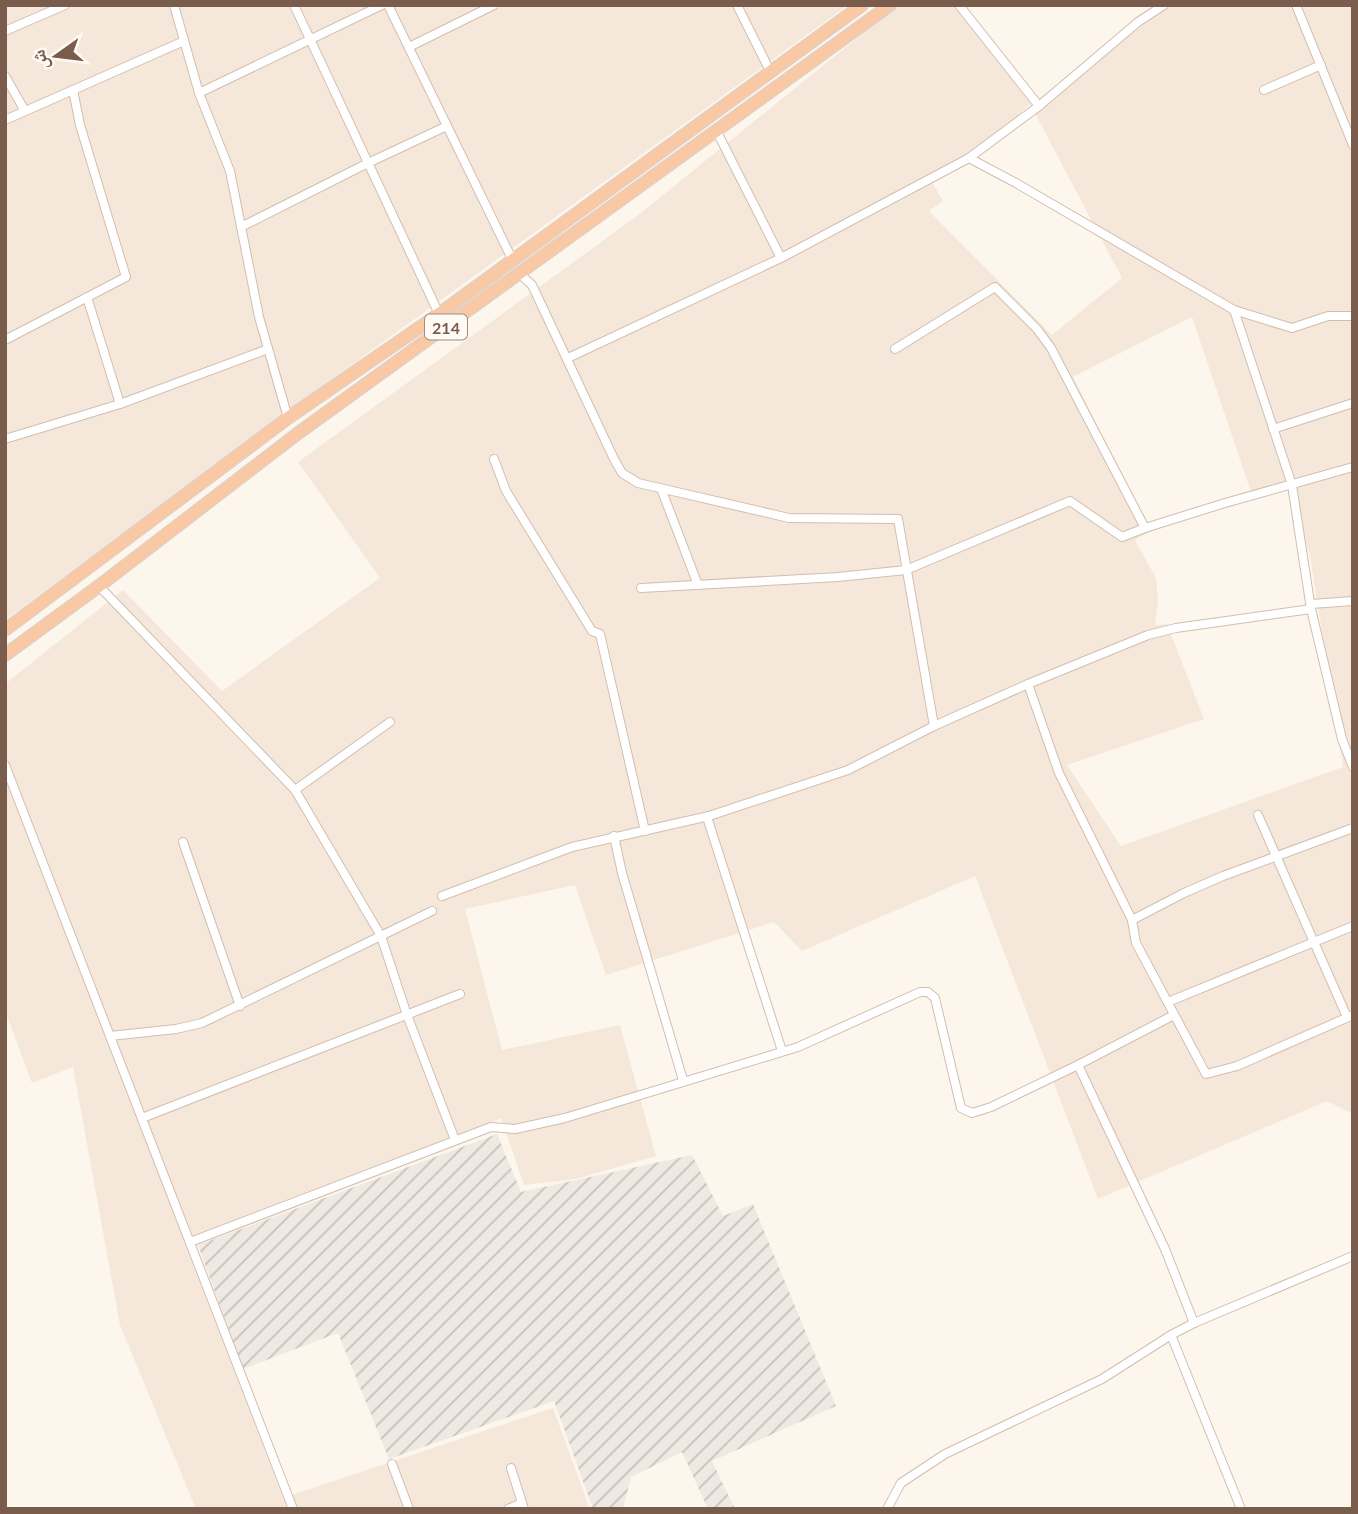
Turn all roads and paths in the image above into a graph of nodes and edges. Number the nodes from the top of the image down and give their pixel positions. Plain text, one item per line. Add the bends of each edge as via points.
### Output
1 (65, 5) edge
2 (174, 5) edge
3 (293, 5) edge
4 (382, 5) edge
5 (388, 5) edge
6 (494, 5) edge
7 (737, 5) edge
8 (862, 5) edge
9 (890, 5) edge
10 (959, 5) edge
11 (1164, 5) edge
12 (1296, 5) edge
13 (5, 31) edge
14 (310, 38) junction
15 (184, 41) junction
16 (408, 47) junction
17 (1321, 65) junction
18 (771, 73) junction
19 (5, 76) edge
20 (73, 90) junction
21 (1264, 90) dead end
22 (199, 93) junction
23 (1039, 106) junction
24 (25, 111) junction
25 (5, 120) edge
26 (447, 126) junction
27 (717, 132) junction
28 (1353, 145) edge
29 (969, 158) junction
30 (368, 163) junction
31 (241, 227) junction
32 (781, 258) junction
33 (513, 261) junction
34 (520, 274) junction
35 (87, 298) junction
36 (1234, 310) junction
37 (439, 314) junction
38 (1353, 316) edge
39 (5, 340) edge
40 (268, 349) junction
41 (895, 349) dead end
42 (568, 358) junction
43 (120, 404) junction
44 (1353, 404) edge
45 (288, 418) junction
46 (1273, 429) junction
47 (5, 439) edge
48 (494, 459) dead end
49 (1353, 467) edge
50 (1292, 485) junction
51 (662, 491) junction
52 (1145, 528) junction
53 (906, 570) junction
54 (698, 585) junction
55 (99, 586) junction
56 (641, 588) dead end
57 (1353, 601) edge
58 (1311, 607) junction
59 (5, 630) edge
60 (5, 655) edge
61 (1028, 684) junction
62 (390, 722) dead end
63 (934, 726) junction
64 (5, 765) edge
65 (1353, 767) edge
66 (295, 790) junction
67 (1258, 815) dead end
68 (707, 817) junction
69 (1353, 828) edge
70 (645, 831) junction
71 (614, 836) junction
72 (183, 842) dead end
73 (1277, 857) junction
74 (442, 896) dead end
75 (432, 911) dead end
76 (1132, 920) junction
77 (1353, 926) edge
78 (382, 936) junction
79 (1314, 942) junction
80 (460, 994) dead end
81 (1167, 1002) junction
82 (240, 1006) junction
83 (1174, 1014) junction
84 (407, 1015) junction
85 (1350, 1016) edge
86 (110, 1036) junction
87 (782, 1051) junction
88 (1078, 1065) junction
89 (683, 1080) junction
90 (142, 1118) junction
91 (455, 1140) junction
92 (190, 1242) junction
93 (1353, 1256) edge
94 (1195, 1323) junction
95 (1171, 1335) junction
96 (392, 1464) dead end
97 (511, 1468) dead end
98 (523, 1506) edge
99 (293, 1509) edge
100 (409, 1509) edge
101 (508, 1509) edge
102 (887, 1509) edge
103 (1241, 1509) edge

1 - 13 street
2 - 15 street
3 - 14 street
4 - 14 street
5 - 16 street
6 - 16 street
7 - 18 street
8 - 18 highway, 214
9 - 27 highway, 214
10 - 23 street
11 - 23 street
12 - 17 street
14 - 22 street
14 - 30 street
15 - 20 street
15 - 22 street
16 - 26 street
17 - 21 street
17 - 28 street
18 - 33 highway, 214
19 - 24 street
20 - 24 street
20 - 35 street via 126,277
22 - 31 street via 230,171
23 - 29 street
24 - 25 street
26 - 30 street
26 - 33 street
27 - 32 street
27 - 34 highway, 214
29 - 32 street
29 - 36 street
30 - 31 street
30 - 37 street
31 - 40 street
32 - 42 street
33 - 37 highway, 214
34 - 42 street via 532,285
34 - 55 highway, 214 via 297,434
35 - 39 street
35 - 43 street
36 - 38 street via 1292,328 1328,316
36 - 46 street
37 - 45 highway, 214
40 - 43 street
40 - 45 street
41 - 52 street via 995,287 1051,348
42 - 51 street via 622,473
43 - 47 street
44 - 46 street
45 - 59 highway, 214
46 - 50 street
48 - 70 street via 506,491 592,631 600,634
49 - 50 street
50 - 52 street
50 - 58 street
51 - 53 street via 789,518 898,519
51 - 54 street
52 - 53 street via 1122,537 1075,502 1064,502
53 - 54 street
53 - 63 street
54 - 56 street
55 - 60 highway, 214
55 - 66 street
57 - 58 street
58 - 61 street via 1148,635
58 - 65 street via 1342,739
61 - 63 street
61 - 76 street via 1059,773
62 - 66 street
63 - 68 street via 848,770
64 - 86 street
66 - 78 street
67 - 73 street
68 - 70 street
68 - 87 street
69 - 73 street
70 - 71 street
71 - 74 street
71 - 89 street
72 - 82 street
73 - 76 street via 1184,892
73 - 79 street
75 - 78 street
76 - 81 street via 1136,943
77 - 79 street
78 - 82 street
78 - 84 street
79 - 81 street
79 - 85 street
80 - 84 street
81 - 83 street
82 - 86 street via 176,1029
83 - 85 street via 1206,1074 1237,1066
83 - 88 street
84 - 90 street
84 - 91 street
86 - 90 street
87 - 88 street via 928,992 935,998 961,1108 972,1113 992,1107
87 - 89 street
88 - 94 street
89 - 91 street via 565,1118 514,1129 491,1126
90 - 92 street
91 - 92 street
92 - 99 street
93 - 94 street
94 - 95 street
95 - 102 street via 1102,1379 946,1454 901,1483
95 - 103 street
96 - 100 street
97 - 98 street
98 - 101 street

